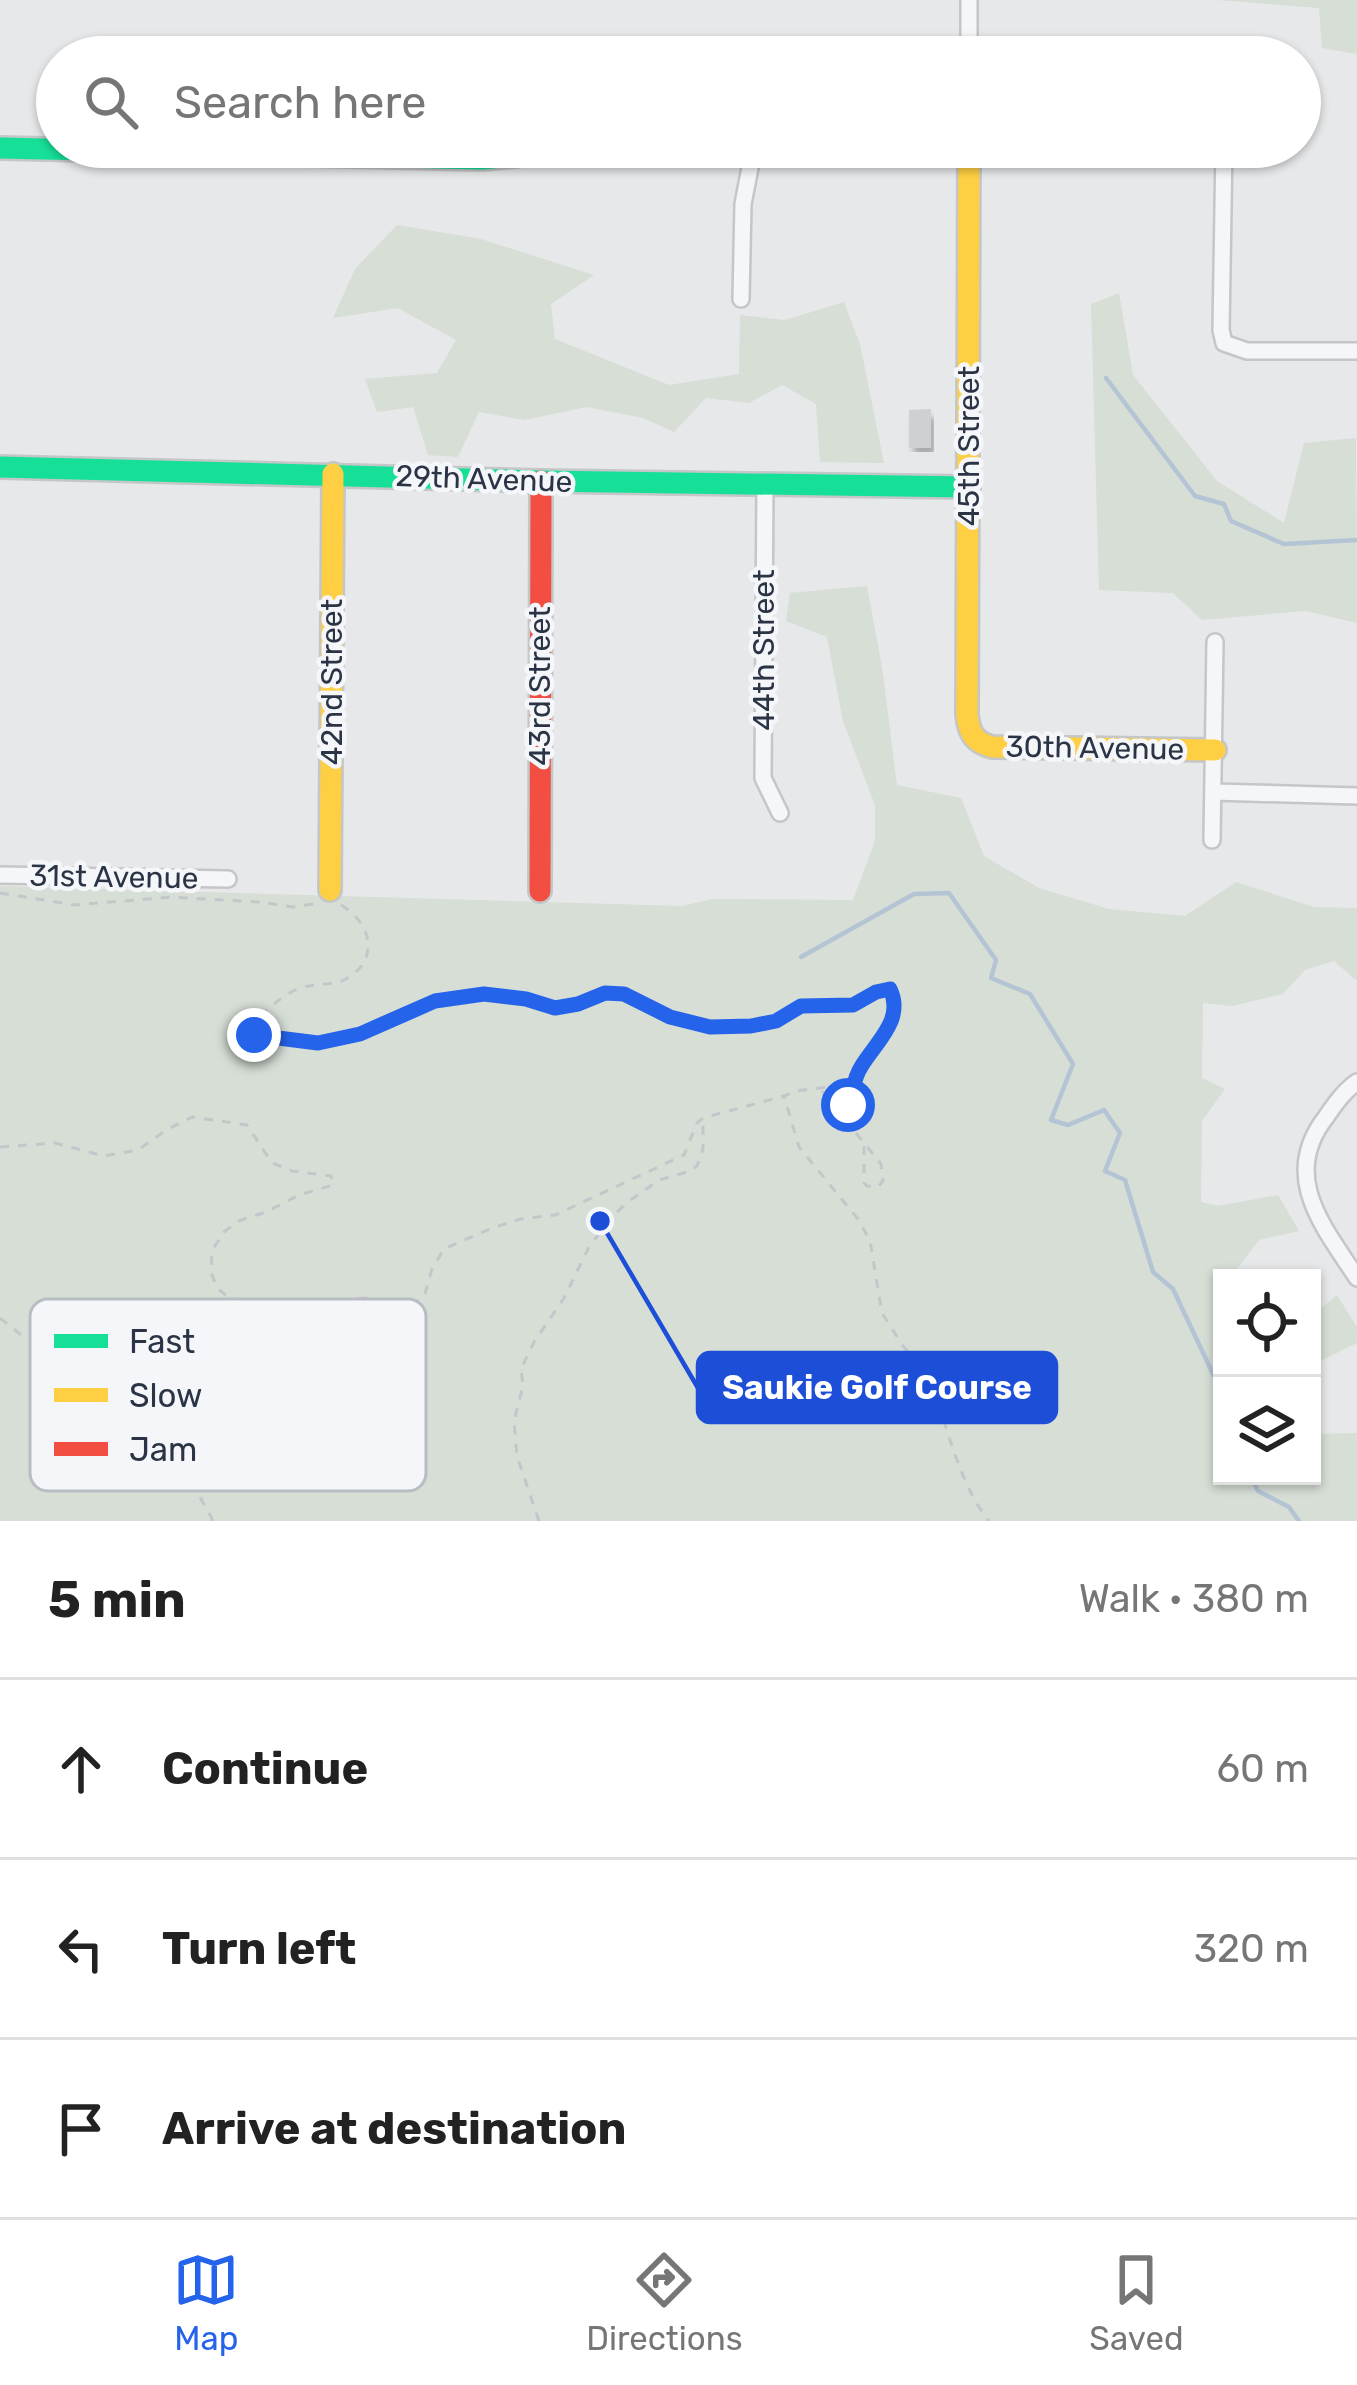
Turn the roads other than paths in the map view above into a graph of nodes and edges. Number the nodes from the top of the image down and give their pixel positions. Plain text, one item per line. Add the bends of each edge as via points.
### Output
1 (969, 0) edge
2 (969, 36) edge
3 (0, 148) edge
4 (36, 149) edge
5 (750, 168) edge
6 (969, 168) edge
7 (1224, 168) edge
8 (740, 299) dead end
9 (1357, 352) edge
10 (0, 467) edge
11 (333, 474) junction
12 (541, 481) junction
13 (765, 484) junction
14 (969, 487) junction
15 (1215, 642) dead end
16 (976, 742) joint
17 (1215, 751) junction
18 (1214, 792) junction
19 (1357, 796) edge
20 (780, 813) dead end
21 (1212, 840) dead end
22 (0, 875) edge
23 (228, 879) dead end
24 (540, 891) dead end
25 (332, 899) road end
26 (1357, 1082) edge
27 (1357, 1278) edge

1 - 2 street
3 - 4 street
5 - 8 street
6 - 14 street, 45th Street
7 - 9 street via 1224,344
10 - 11 street, 29th Avenue
11 - 12 street, 29th Avenue
11 - 25 street, 42nd Street
12 - 13 street, 29th Avenue
12 - 24 street, 43rd Street
13 - 14 street, 29th Avenue
13 - 20 street, 44th Street via 763,778
14 - 16 street, 45th Street via 967,715
15 - 17 street
16 - 17 street, 30th Avenue
17 - 18 street
18 - 19 street
18 - 21 street
22 - 23 street, 31st Avenue
26 - 27 street via 1320,1124 1305,1166 1314,1208

